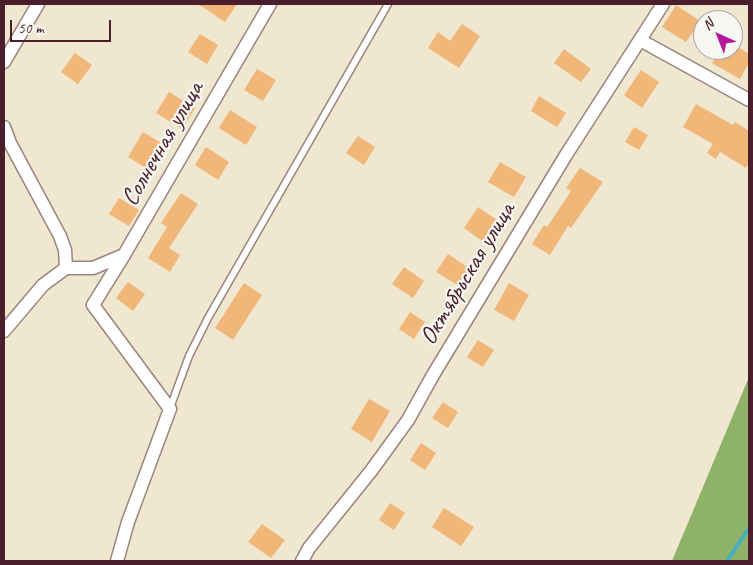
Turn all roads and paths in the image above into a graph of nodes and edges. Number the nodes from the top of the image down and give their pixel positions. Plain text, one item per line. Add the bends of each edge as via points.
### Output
1 (38, 4) edge
2 (270, 4) edge
3 (388, 4) edge
4 (663, 4) edge
5 (640, 40) junction
6 (4, 62) edge
7 (749, 100) edge
8 (4, 127) edge
9 (124, 255) junction
10 (66, 268) junction
11 (4, 331) edge
12 (170, 409) junction
13 (117, 561) edge
14 (302, 561) edge

1 - 6 street
2 - 9 street, Солнечная улица
3 - 12 lane via 208,318 189,356
4 - 5 street, Октябрьская улица
5 - 7 street
5 - 14 street, Октябрьская улица via 566,155 408,420
8 - 10 street via 60,236
9 - 10 street via 92,268
9 - 12 street, Солнечная улица via 93,305
10 - 11 street via 43,285
12 - 13 street

